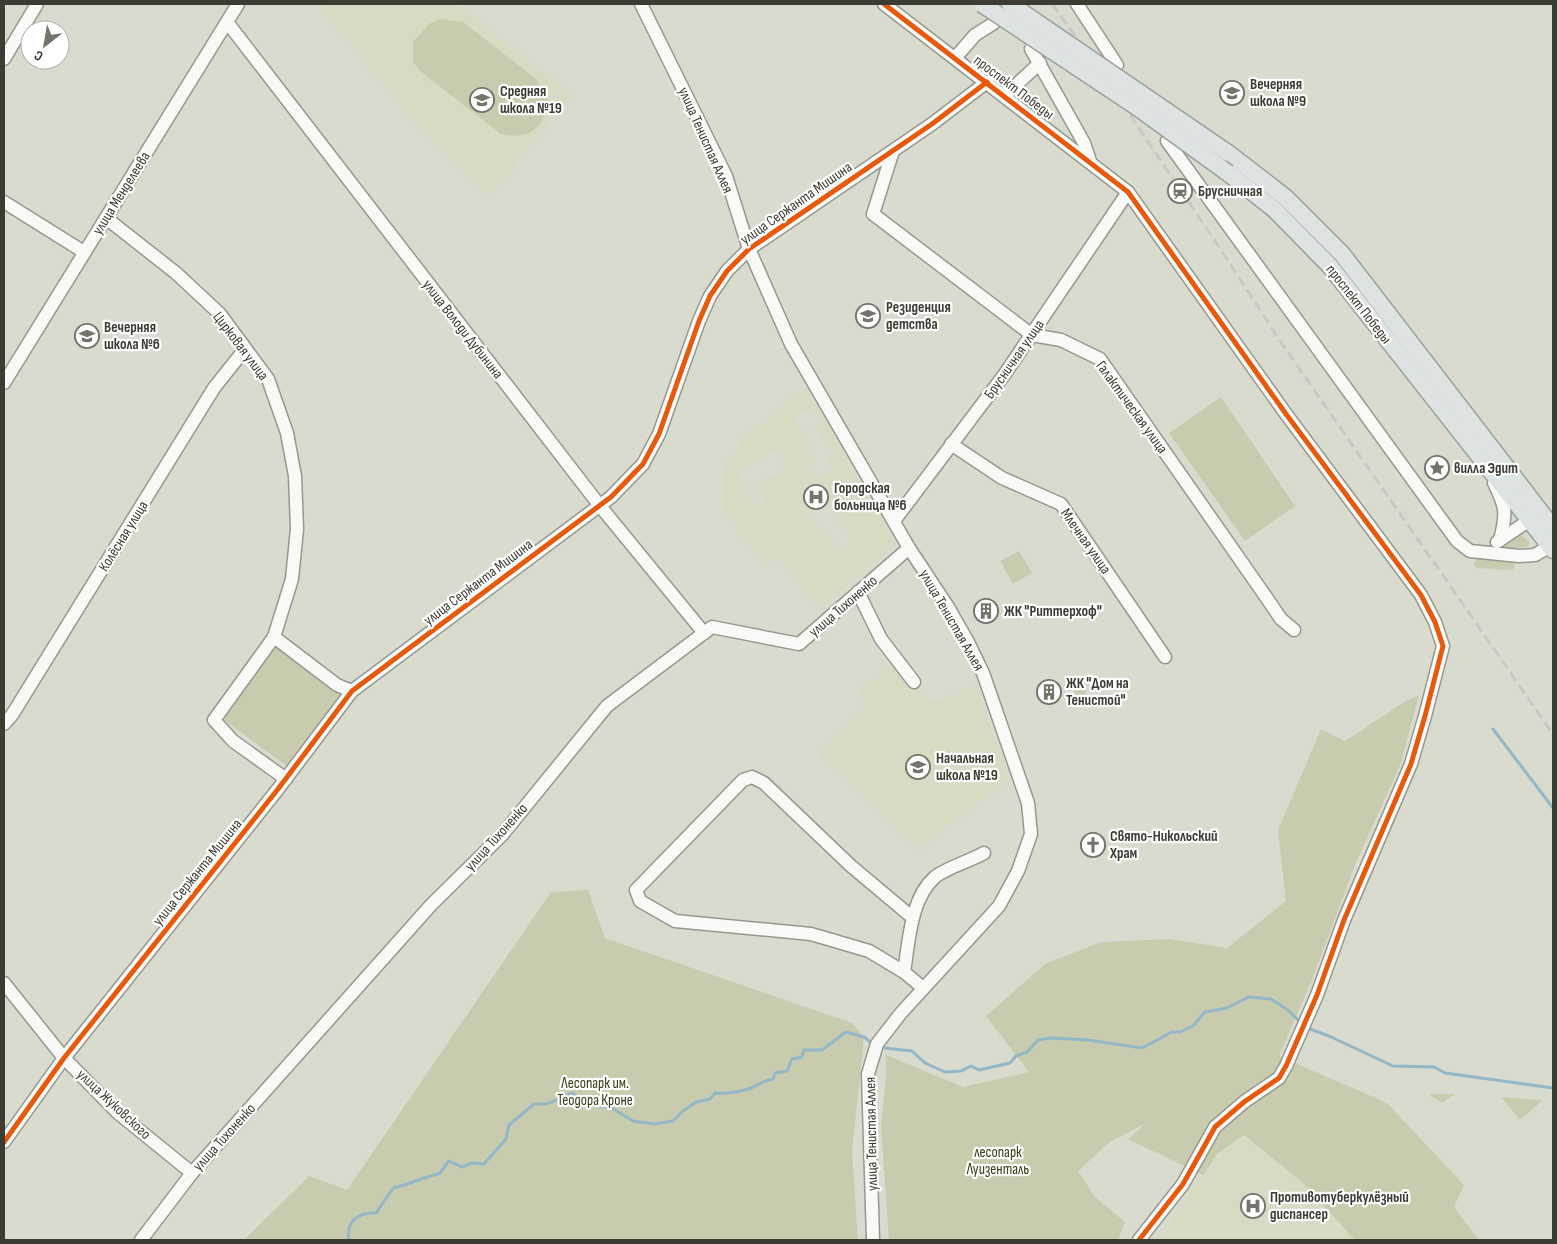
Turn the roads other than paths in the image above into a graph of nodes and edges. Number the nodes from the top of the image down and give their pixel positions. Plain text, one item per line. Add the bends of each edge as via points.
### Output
1 (37, 4) edge
2 (238, 4) edge
3 (641, 4) edge
4 (884, 4) edge
5 (982, 4) edge
6 (1010, 4) edge
7 (1077, 4) edge
8 (227, 22) junction
9 (994, 23) dead end
10 (1031, 48) dead end
11 (4, 58) edge
12 (955, 58) junction
13 (1040, 63) junction
14 (1117, 65) dead end
15 (987, 82) junction
16 (1005, 95) junction
17 (1167, 141) dead end
18 (893, 151) junction
19 (1090, 161) junction
20 (1128, 192) junction
21 (4, 202) edge
22 (106, 218) junction
23 (748, 249) junction
24 (84, 252) junction
25 (1032, 335) junction
26 (246, 349) junction
27 (4, 383) edge
28 (951, 444) junction
29 (1490, 470) junction
30 (600, 506) junction
31 (1536, 516) junction
32 (894, 521) junction
33 (1553, 528) edge
34 (1500, 540) junction
35 (909, 548) junction
36 (1552, 548) edge
37 (1482, 554) junction
38 (858, 592) junction
39 (1294, 630) dead end
40 (704, 632) junction
41 (274, 637) junction
42 (1165, 657) dead end
43 (914, 682) dead end
44 (352, 691) junction
45 (4, 724) edge
46 (286, 779) junction
47 (984, 853) dead end
48 (913, 918) junction
49 (904, 972) junction
50 (4, 983) edge
51 (923, 988) junction
52 (64, 1058) junction
53 (4, 1142) edge
54 (192, 1173) junction
55 (141, 1240) edge
56 (873, 1240) edge
57 (1139, 1240) edge

1 - 11 street
2 - 8 street, улица Менделеева
3 - 23 street, улица Тенистая Аллея via 726,176
4 - 12 street, проспект Победы
5 - 29 main road, проспект Победы, bridge via 1137,107 1274,209 1329,265
6 - 31 main road, проспект Победы, bridge via 1228,152 1286,197 1342,254
7 - 14 street
8 - 22 street, улица Менделеева
8 - 30 street, улица Володи Дубинина
9 - 12 street, проспект Победы via 975,35
10 - 13 street, проспект Победы
12 - 15 street, проспект Победы
13 - 16 street, проспект Победы
13 - 19 street, проспект Победы via 1084,143
15 - 16 street, проспект Победы
15 - 18 street, улица Сержанта Мишина
16 - 19 street, проспект Победы
17 - 37 street, проспект Победы via 1458,541 1470,551
18 - 23 street, улица Сержанта Мишина
18 - 25 street, Галактическая улица via 873,214
19 - 20 street, проспект Победы
20 - 25 street, Брусничная улица
20 - 57 street, проспект Победы via 1421,595 1443,646 1411,764 1279,1078 1215,1127 1183,1184
21 - 24 street
22 - 24 street, улица Менделеева
22 - 26 street, Цирковая улица via 176,273 220,314
23 - 30 street, улица Сержанта Мишина via 710,296 659,434 643,464
23 - 32 street, улица Тенистая Аллея via 792,344
24 - 27 street, улица Менделеева
25 - 28 street, Брусничная улица
25 - 39 street, Галактическая улица via 1062,340 1100,358 1281,619
26 - 41 street, Цирковая улица via 268,379 287,433 295,476 297,529 292,579
26 - 45 street, Колёсная улица via 214,388
28 - 32 street, Брусничная улица
28 - 42 street, Млечная улица via 1002,478 1061,504
29 - 31 main road, проспект Победы
29 - 34 street via 1506,514
30 - 40 street, улица Володи Дубинина
30 - 44 street, улица Сержанта Мишина
31 - 33 main road, проспект Победы
31 - 34 street
31 - 36 main road, проспект Победы
32 - 35 street, улица Тенистая Аллея
34 - 37 street
35 - 38 street, улица Тихоненко
35 - 51 street, улица Тенистая Аллея via 948,607 983,673 1028,802 1031,834 1018,871 999,906
36 - 37 street, проспект Победы via 1535,555
38 - 40 street, улица Тихоненко via 799,644 712,627
38 - 43 street via 881,639
40 - 54 street, улица Тихоненко via 607,706 502,835 431,906
41 - 44 street via 337,685
41 - 46 street, Цирковая улица via 214,720 233,741
44 - 46 street, улица Сержанта Мишина
46 - 52 street, улица Сержанта Мишина
47 - 48 street via 935,877 920,896
48 - 49 street
48 - 49 street via 851,866 764,783 752,777 743,780 636,890 640,901 675,921 811,934 869,951
49 - 51 street
50 - 52 street, улица Жуковского
51 - 56 street, улица Тенистая Аллея via 900,1012 877,1044 868,1074
52 - 53 street, улица Сержанта Мишина
52 - 54 street, улица Жуковского via 118,1112
54 - 55 street, улица Тихоненко

